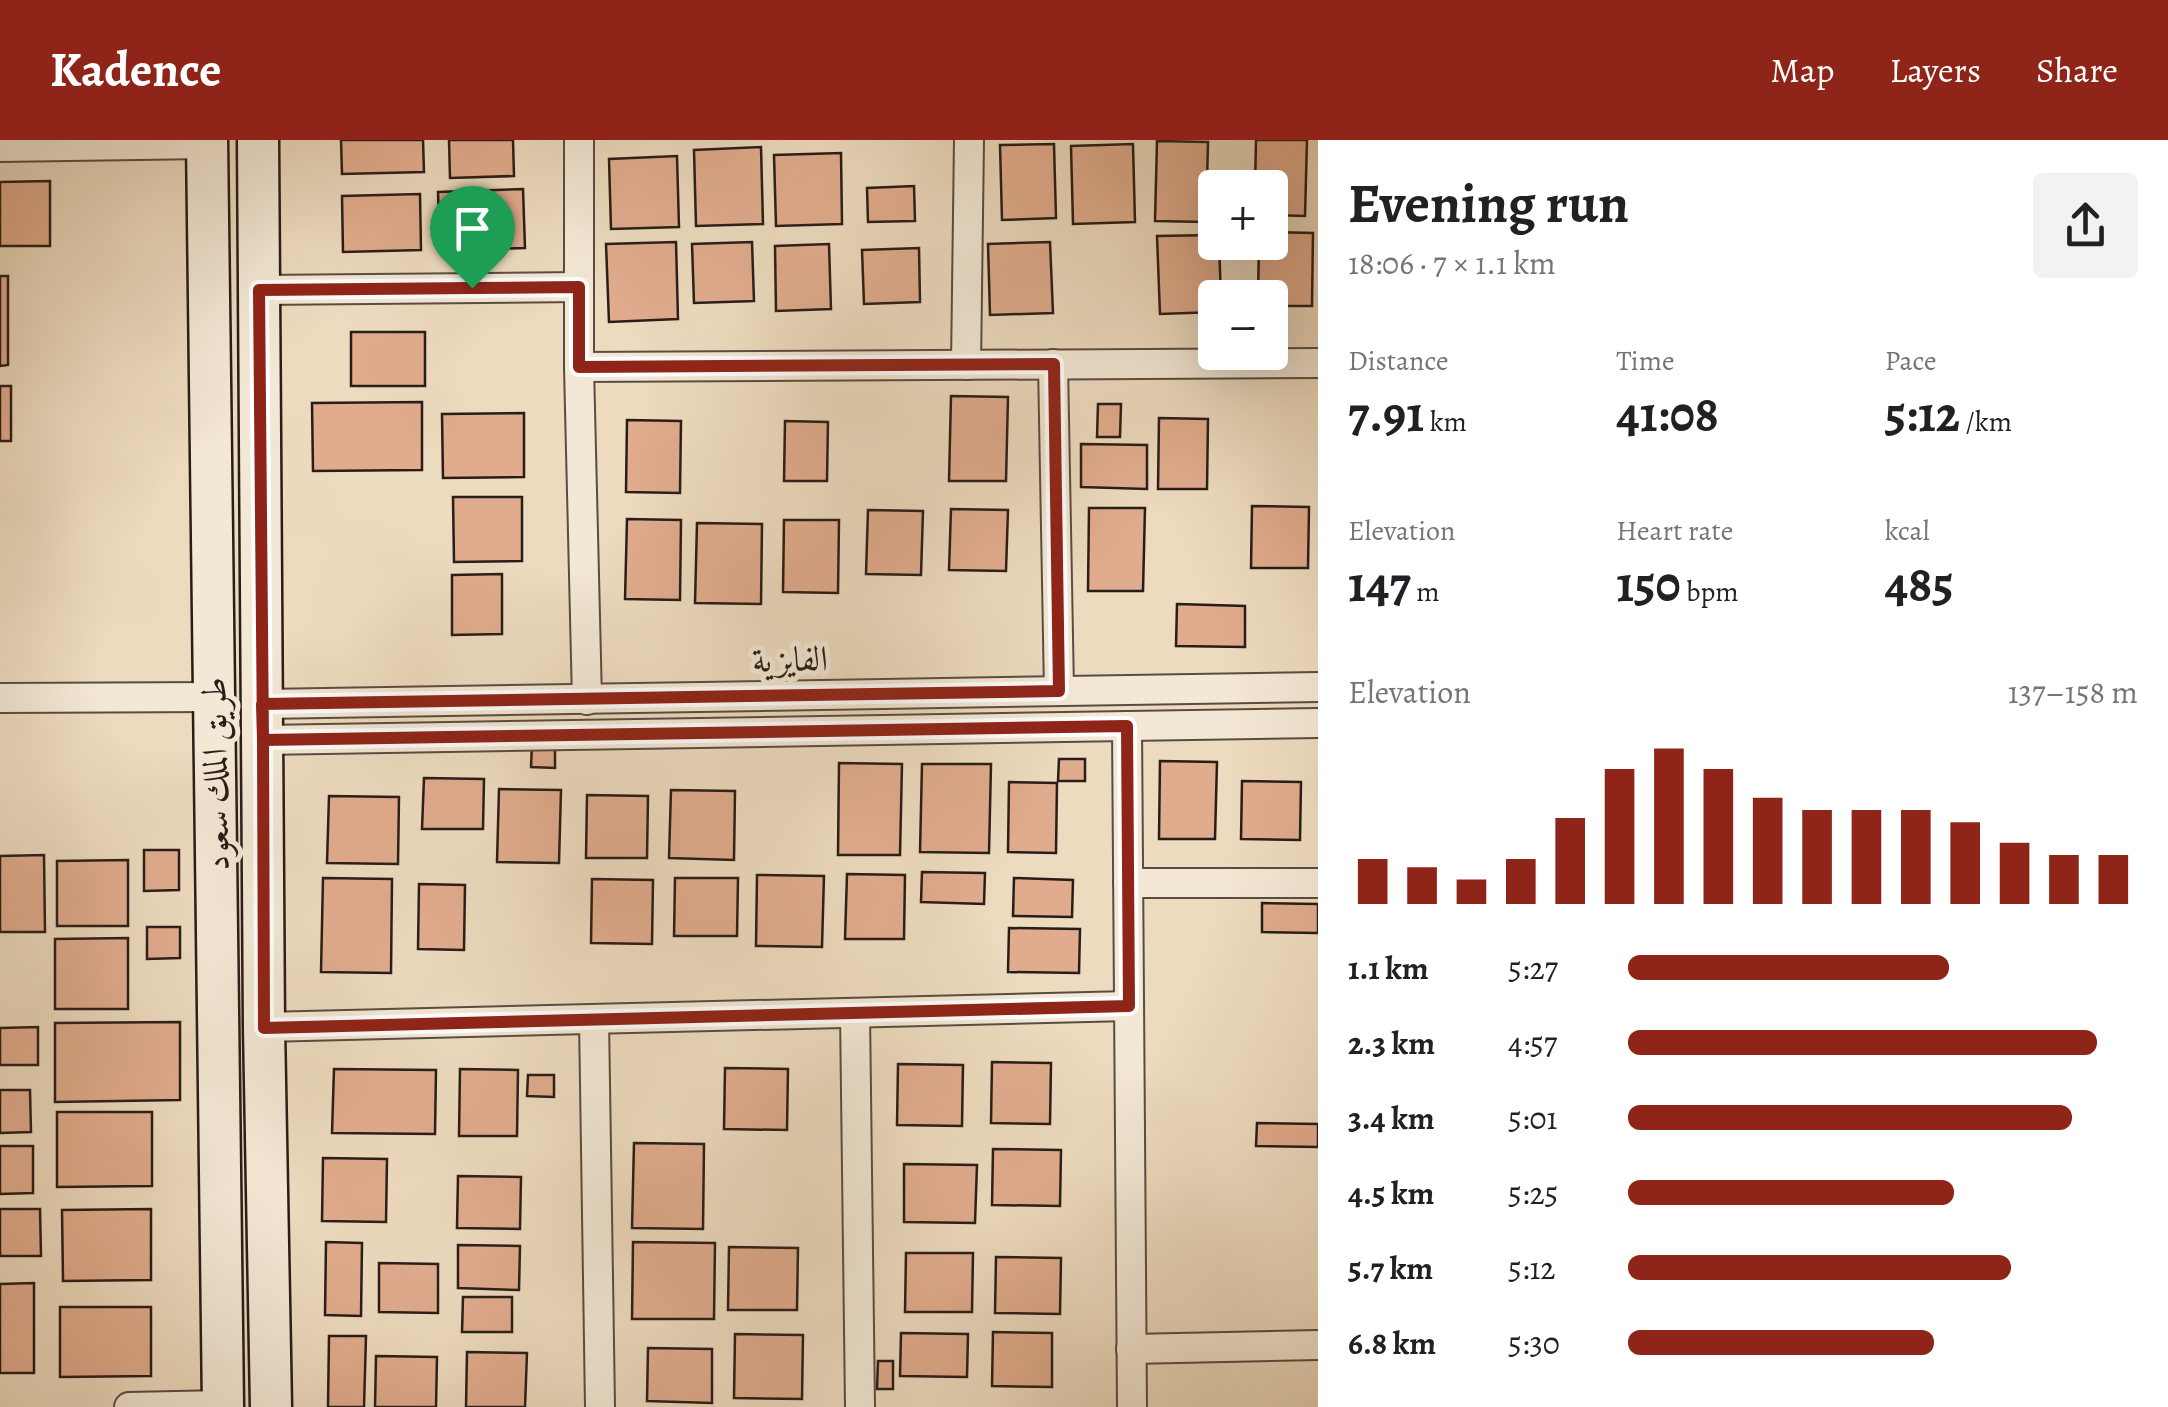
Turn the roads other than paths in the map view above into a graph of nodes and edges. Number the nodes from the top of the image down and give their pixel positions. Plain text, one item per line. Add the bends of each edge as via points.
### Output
1 (258, 140) edge
2 (579, 140) edge
3 (968, 140) edge
4 (207, 142) edge
5 (0, 147) edge
6 (579, 287) junction
7 (259, 290) junction
8 (1318, 363) edge
9 (1054, 364) junction
10 (966, 365) junction
11 (579, 367) junction
12 (1318, 687) edge
13 (1059, 691) junction
14 (214, 697) junction
15 (0, 698) edge
16 (587, 700) junction
17 (263, 722) junction
18 (1318, 723) edge
19 (1127, 726) junction
20 (1128, 882) junction
21 (1318, 883) edge
22 (1129, 1006) junction
23 (855, 1013) junction
24 (594, 1020) junction
25 (264, 1028) junction
26 (1318, 1346) edge
27 (1131, 1349) junction
28 (223, 1406) edge
29 (129, 1407) edge
30 (271, 1407) edge
31 (600, 1407) edge
32 (860, 1407) edge
33 (1132, 1407) edge

1 - 7 main road, طريق الملك سعود
2 - 6 street
3 - 10 street
4 - 5 street
4 - 14 main road, طريق الملك سعود
6 - 7 street
6 - 11 street
7 - 17 main road, طريق الملك سعود
8 - 9 street
9 - 10 street
9 - 13 street
10 - 11 street
11 - 16 street
12 - 13 street, الفايزية
13 - 16 street, الفايزية
14 - 15 street
14 - 28 main road, طريق الملك سعود
16 - 17 street, الفايزية
17 - 19 street, الفايزية
17 - 25 main road, طريق الملك سعود
18 - 19 street, الفايزية
19 - 20 street
20 - 21 street
20 - 22 street
22 - 23 street
22 - 27 street
23 - 24 street
23 - 32 street
24 - 25 street
24 - 31 street
25 - 30 main road, طريق الملك سعود
26 - 27 street
27 - 33 street
28 - 29 street

